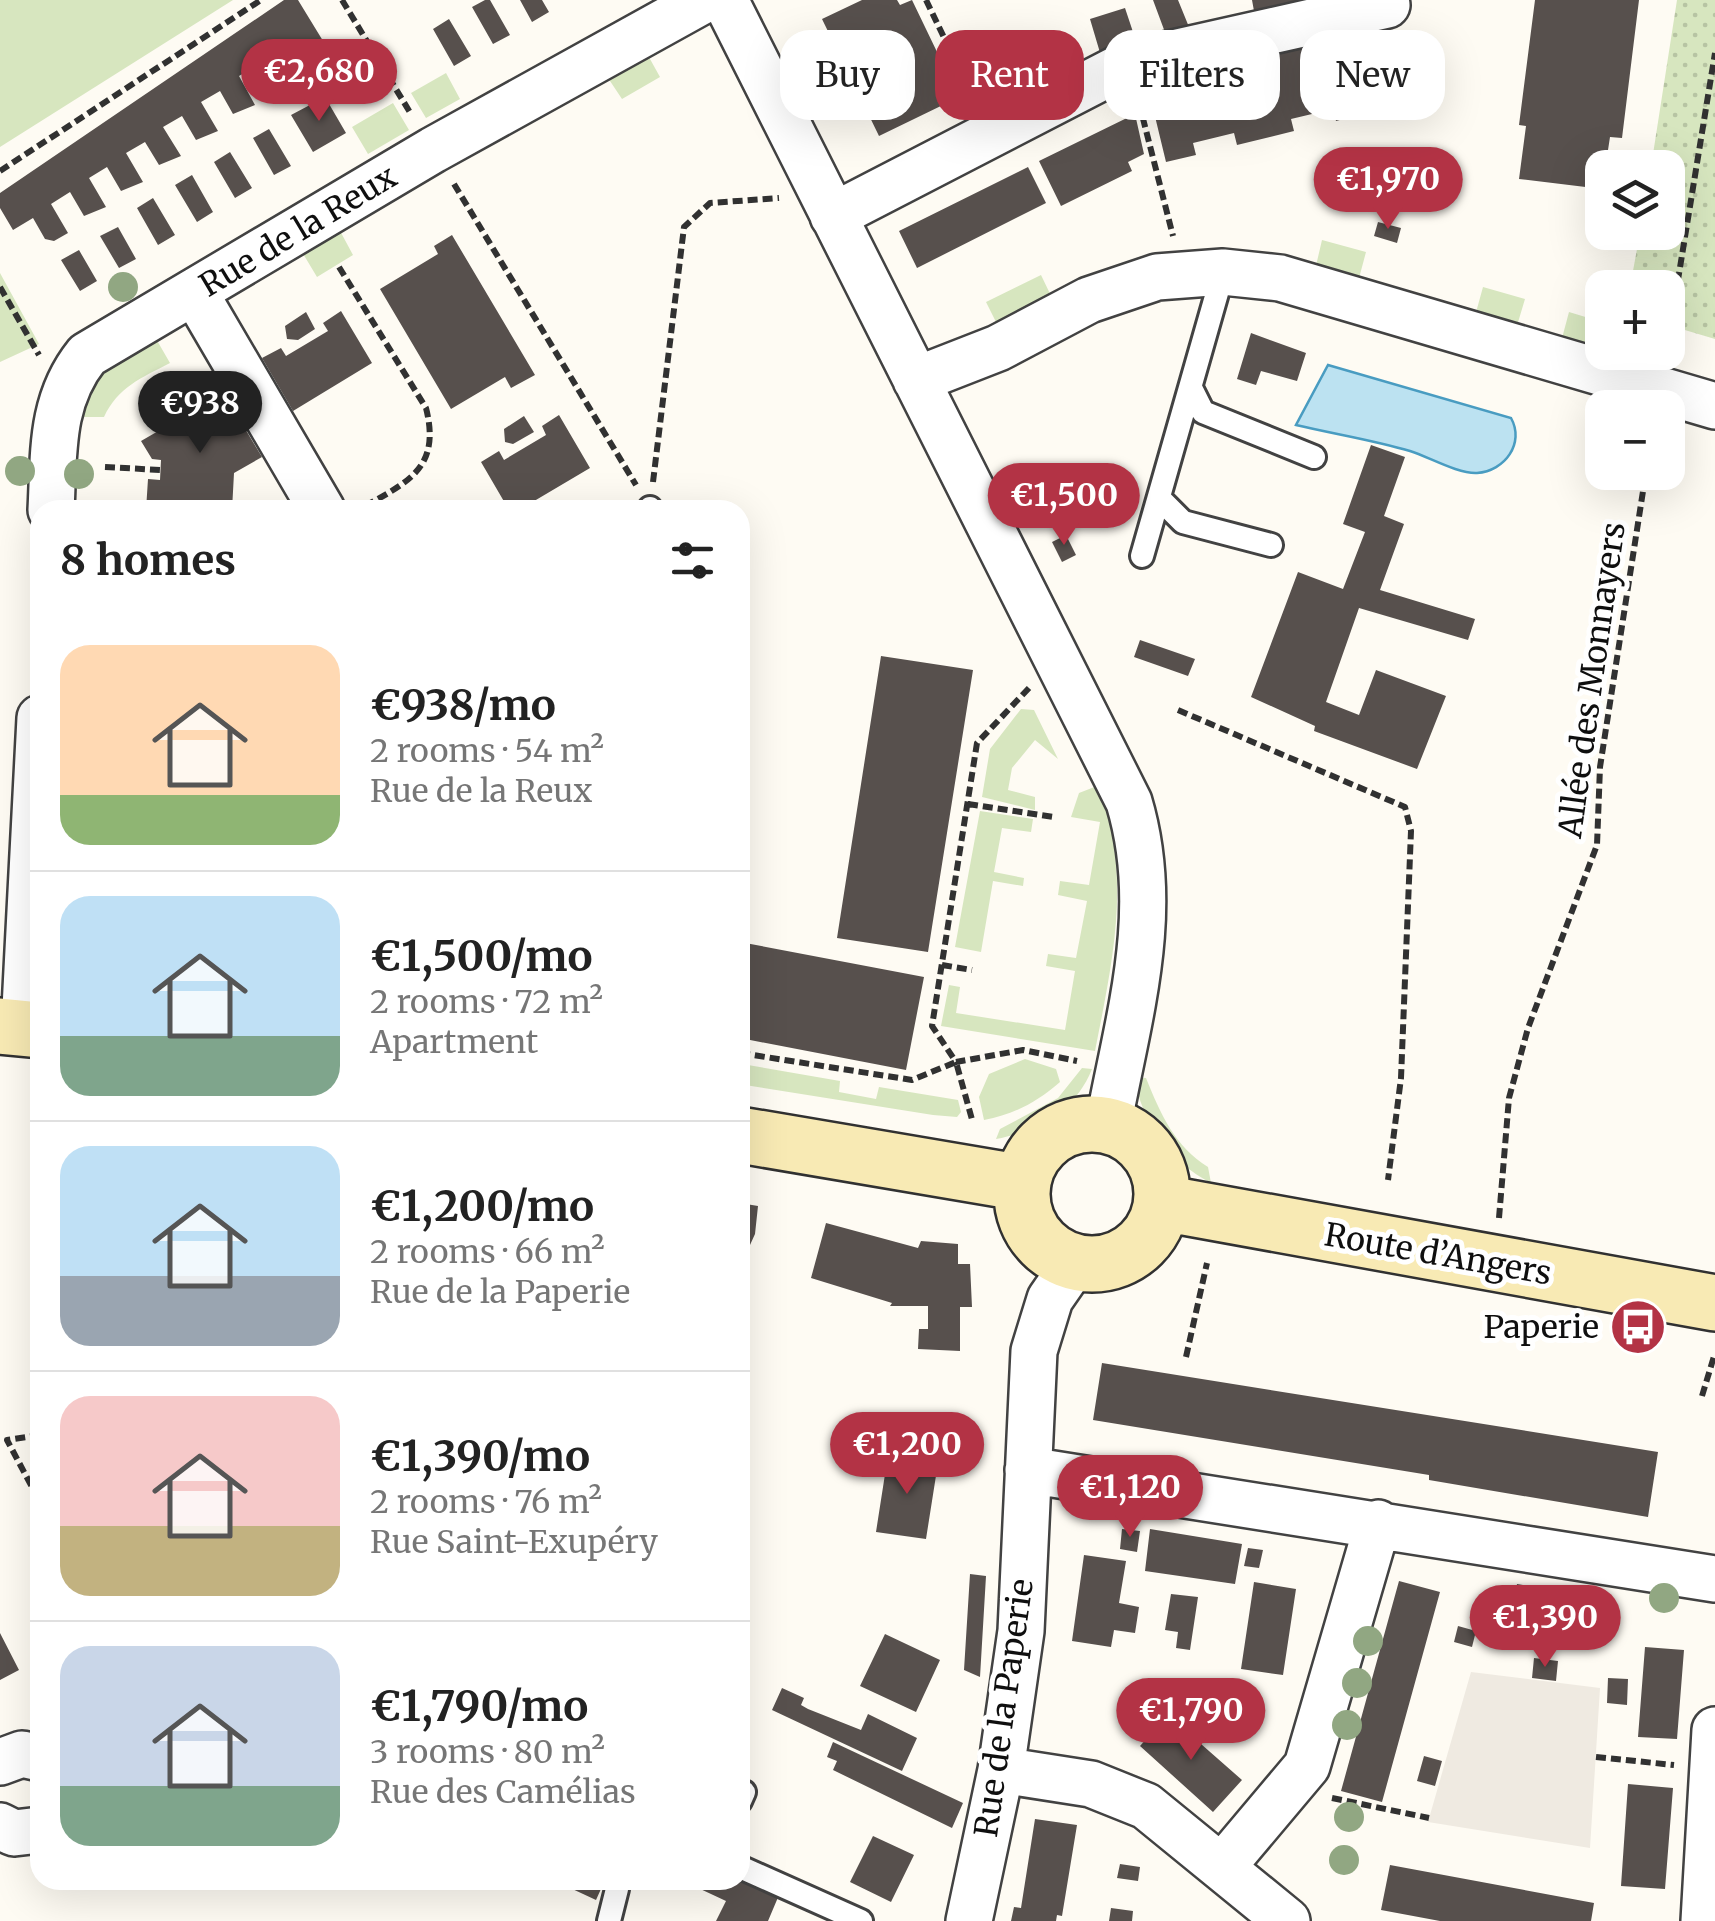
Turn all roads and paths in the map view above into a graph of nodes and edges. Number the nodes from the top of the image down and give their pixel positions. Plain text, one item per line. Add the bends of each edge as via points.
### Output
1 (261, 0) edge
2 (342, 0) edge
3 (704, 0) edge
4 (724, 0) edge
5 (926, 0) edge
6 (1386, 5) dead end
7 (940, 30) edge
8 (1275, 30) edge
9 (1715, 52) edge
10 (1104, 74) edge
11 (414, 119) dead end
12 (1143, 120) edge
13 (0, 171) edge
14 (460, 195) dead end
15 (828, 206) junction
16 (1170, 222) dead end
17 (340, 267) dead end
18 (1680, 270) edge
19 (1223, 272) junction
20 (0, 286) edge
21 (195, 293) junction
22 (69, 378) junction
23 (916, 380) junction
24 (1191, 388) junction
25 (1715, 406) edge
26 (1314, 457) dead end
27 (105, 467) dead end
28 (161, 470) dead end
29 (1643, 490) edge
30 (1160, 498) junction
31 (52, 500) edge
32 (316, 500) edge
33 (374, 500) edge
34 (645, 500) edge
35 (651, 500) edge
36 (1272, 545) dead end
37 (1142, 556) dead end
38 (1033, 684) dead end
39 (1178, 710) dead end
40 (968, 804) junction
41 (1054, 818) dead end
42 (30, 890) edge
43 (942, 966) junction
44 (972, 970) dead end
45 (22, 1028) edge
46 (750, 1054) edge
47 (956, 1062) junction
48 (1083, 1062) dead end
49 (973, 1123) dead end
50 (1108, 1126) junction
51 (750, 1137) edge
52 (1388, 1180) dead end
53 (1022, 1183) junction
54 (1162, 1203) junction
55 (1075, 1263) junction
56 (1208, 1263) dead end
57 (1490, 1264) junction
58 (1715, 1303) edge
59 (1715, 1353) edge
60 (1186, 1356) dead end
61 (1702, 1396) dead end
62 (30, 1437) edge
63 (1028, 1470) junction
64 (30, 1483) edge
65 (1378, 1523) junction
66 (1715, 1579) edge
67 (1714, 1749) edge
68 (30, 1756) edge
69 (1596, 1757) dead end
70 (0, 1762) edge
71 (1001, 1770) junction
72 (1292, 1786) junction
73 (1429, 1818) dead end
74 (1222, 1866) junction
75 (750, 1872) edge
76 (617, 1890) edge
77 (608, 1921) edge
78 (861, 1921) edge
79 (969, 1921) edge
80 (1287, 1921) edge
81 (1704, 1921) edge

1 - 13 path
2 - 11 path
3 - 21 street, Rue de la Reux via 433,150
4 - 15 street
5 - 7 path
6 - 8 street
9 - 18 path
10 - 15 street
12 - 16 path
14 - 34 path
15 - 23 street
15 - 35 path via 720,200 700,208 684,227
17 - 33 path via 426,408 430,426 430,446 412,478
19 - 23 street via 1157,277 1089,300 998,348
19 - 24 lane
19 - 25 street via 1280,278
20 - 22 path via 40,356
21 - 22 street, Rue de la Reux via 88,355
21 - 32 street
22 - 31 street via 56,414
23 - 50 street via 1115,768 1140,837 1140,955
24 - 26 lane via 1204,412
24 - 30 lane
27 - 28 path
29 - 57 path, Allée des Monnayers via 1600,766 1598,845 1528,1028 1509,1098
30 - 36 lane via 1183,522
30 - 37 lane
38 - 40 path via 977,743
39 - 52 path via 1404,807 1411,831 1401,1078
40 - 41 path
40 - 43 path
42 - 45 street
43 - 44 path
43 - 47 path via 932,1026
46 - 47 path via 912,1080
47 - 48 path via 1023,1050
47 - 49 path
50 - 53 street via 1057,1133 1034,1154
50 - 54 street via 1150,1154
51 - 53 street
53 - 55 street via 1033,1234
54 - 55 street via 1151,1233 1136,1249 1108,1263
54 - 57 street, Route d’Angers
55 - 63 street, Rue de la Paperie via 1050,1298 1034,1351
56 - 60 path
57 - 58 street, Route d’Angers
59 - 61 path
62 - 64 path via 7,1440
63 - 65 street
63 - 71 street, Rue de la Paperie via 1021,1631
65 - 66 street
65 - 72 street via 1318,1740
67 - 69 path
67 - 81 street
68 - 70 street
71 - 74 street via 1117,1793 1171,1823
71 - 79 street, Rue de la Paperie
72 - 73 path
72 - 74 street
74 - 80 street
75 - 78 lane
76 - 77 lane

